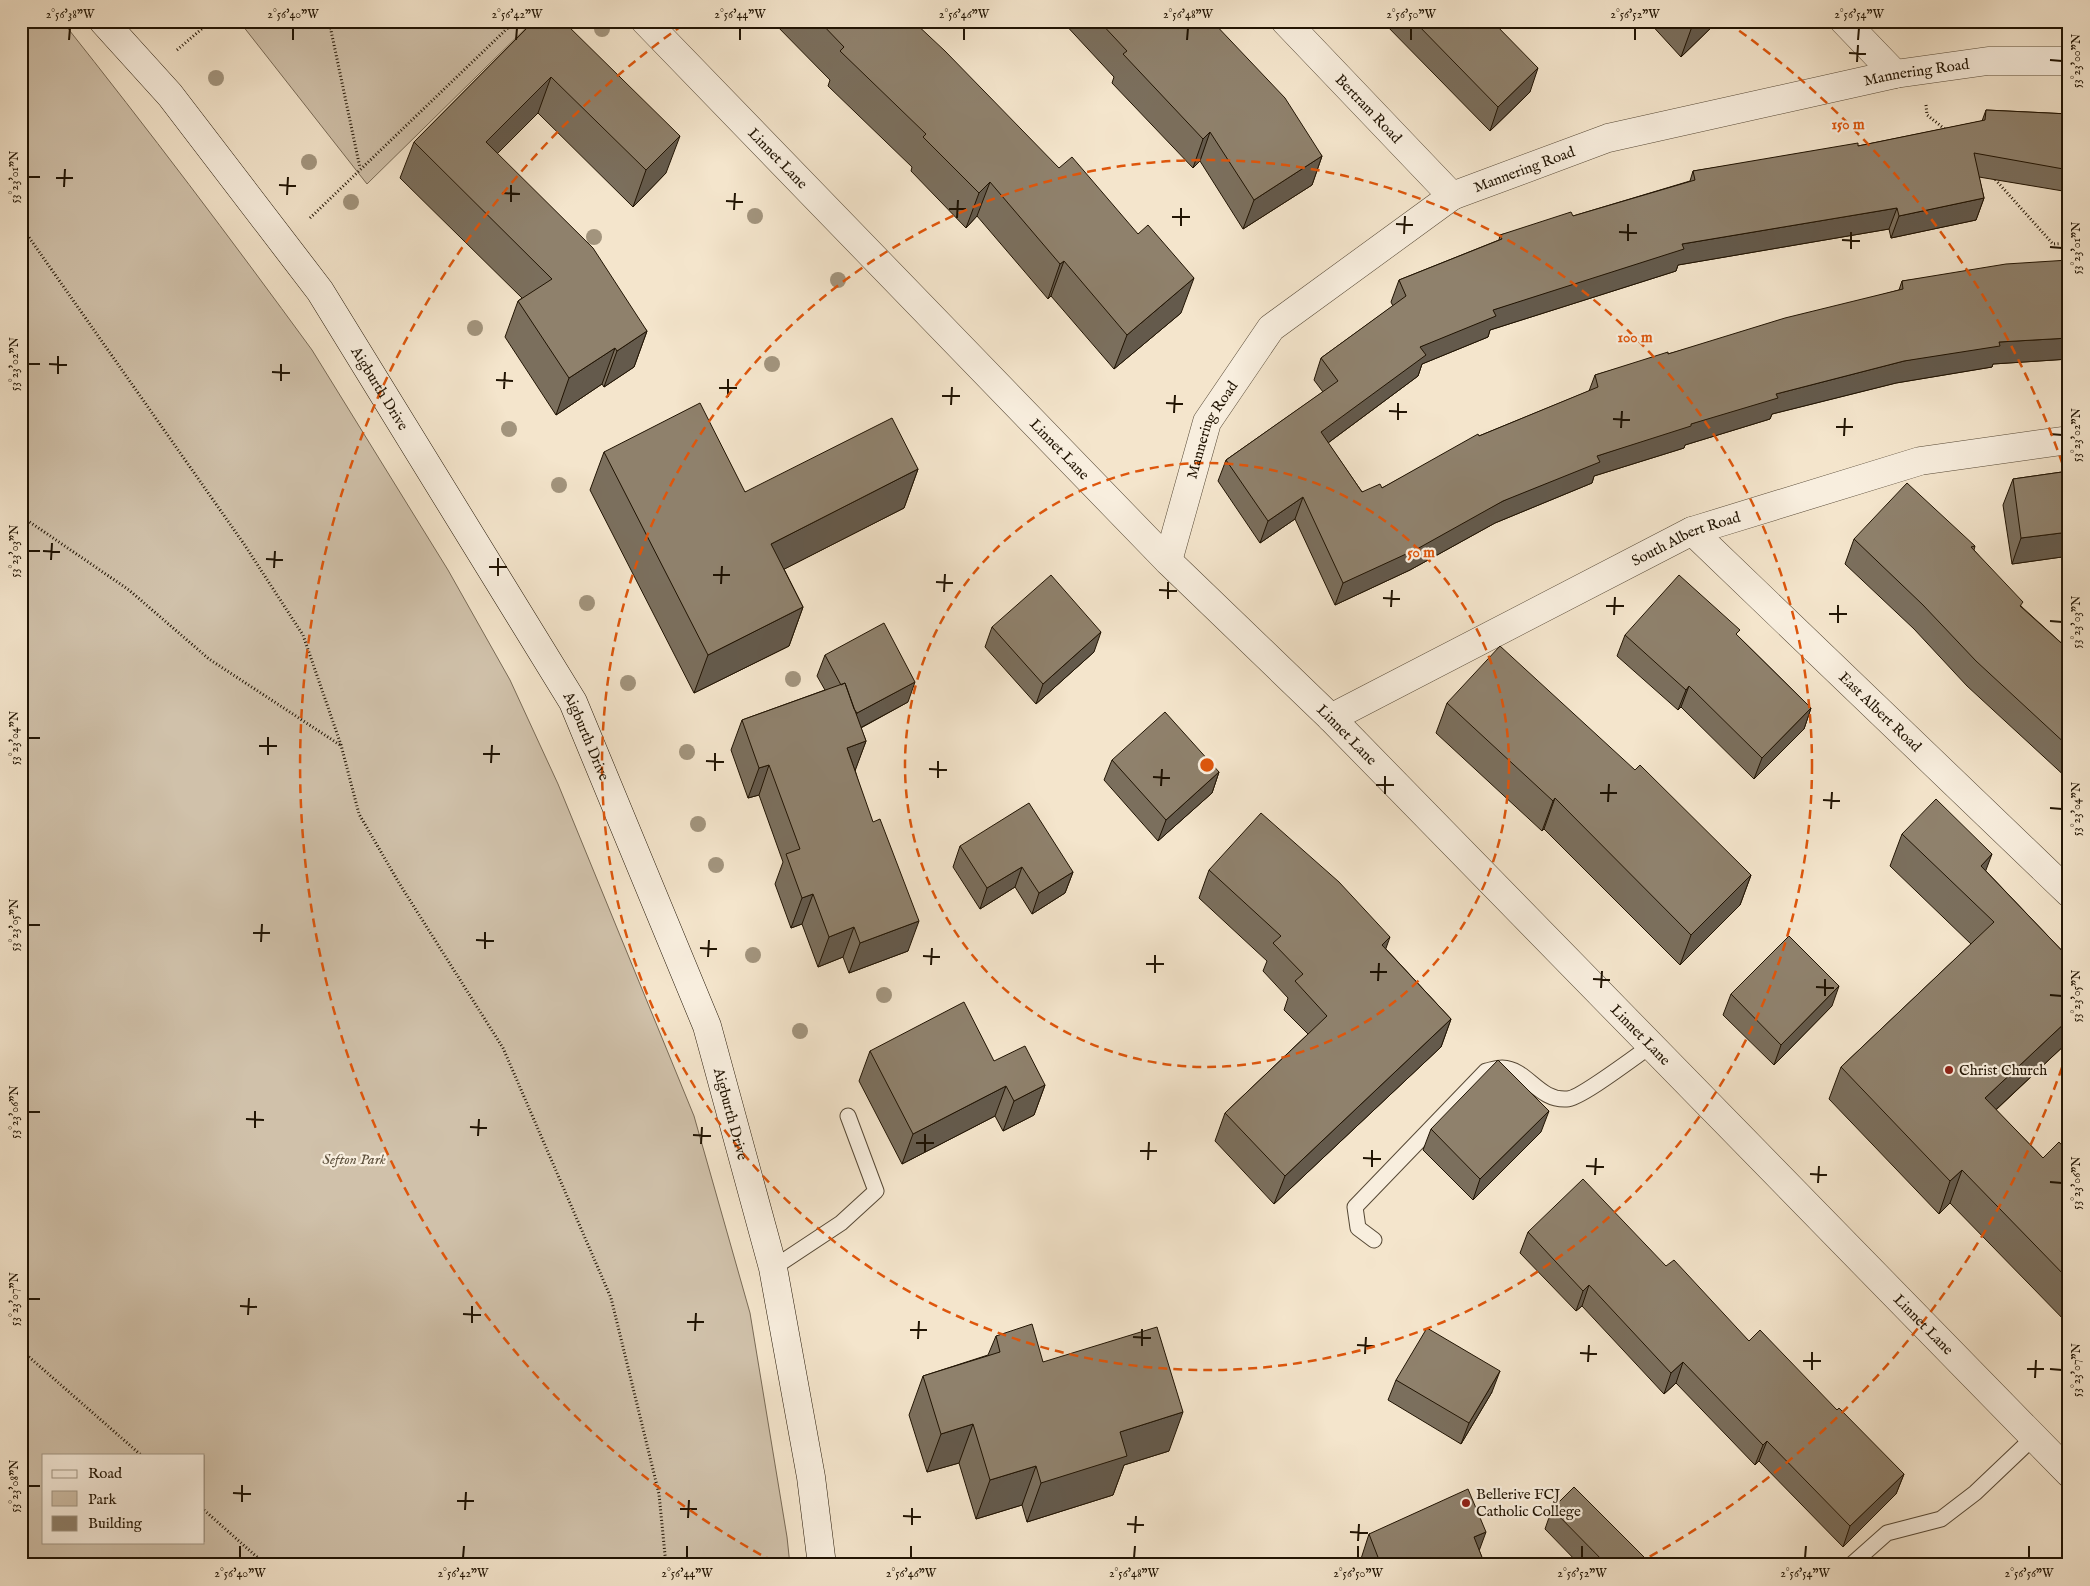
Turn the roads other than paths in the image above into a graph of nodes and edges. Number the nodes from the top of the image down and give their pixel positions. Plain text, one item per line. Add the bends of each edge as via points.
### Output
1 (103, 21) edge
2 (645, 21) edge
3 (1285, 21) edge
4 (1844, 21) edge
5 (2069, 61) edge
6 (1907, 72) junction
7 (1452, 196) junction
8 (2069, 440) edge
9 (1692, 531) junction
10 (1168, 561) junction
11 (1331, 718) junction
12 (2069, 893) edge
13 (1652, 1045) junction
14 (848, 1116) dead end
15 (1374, 1240) dead end
16 (773, 1268) junction
17 (2035, 1436) junction
18 (2069, 1472) edge
19 (822, 1565) edge
20 (1851, 1565) edge

1 - 16 street, Aigburth Drive via 176,102 320,291 573,702 707,1026
2 - 10 street, Linnet Lane
3 - 7 street, Bertram Road
4 - 6 street
5 - 6 street, Mannering Road via 1988,61
6 - 7 street, Mannering Road via 1608,138
7 - 10 street, Mannering Road via 1271,328 1207,422
8 - 9 street, South Albert Road via 1920,461
9 - 11 street, South Albert Road
9 - 12 street, East Albert Road
10 - 11 street, Linnet Lane
11 - 13 street, Linnet Lane
13 - 15 lane via 1569,1100 1539,1091 1516,1072 1502,1068 1486,1071 1355,1207 1358,1228
13 - 17 street, Linnet Lane
14 - 16 lane via 876,1191 841,1223
16 - 19 street, Aigburth Drive via 811,1477
17 - 18 street, Linnet Lane
17 - 20 lane via 1975,1493 1941,1519 1887,1533

